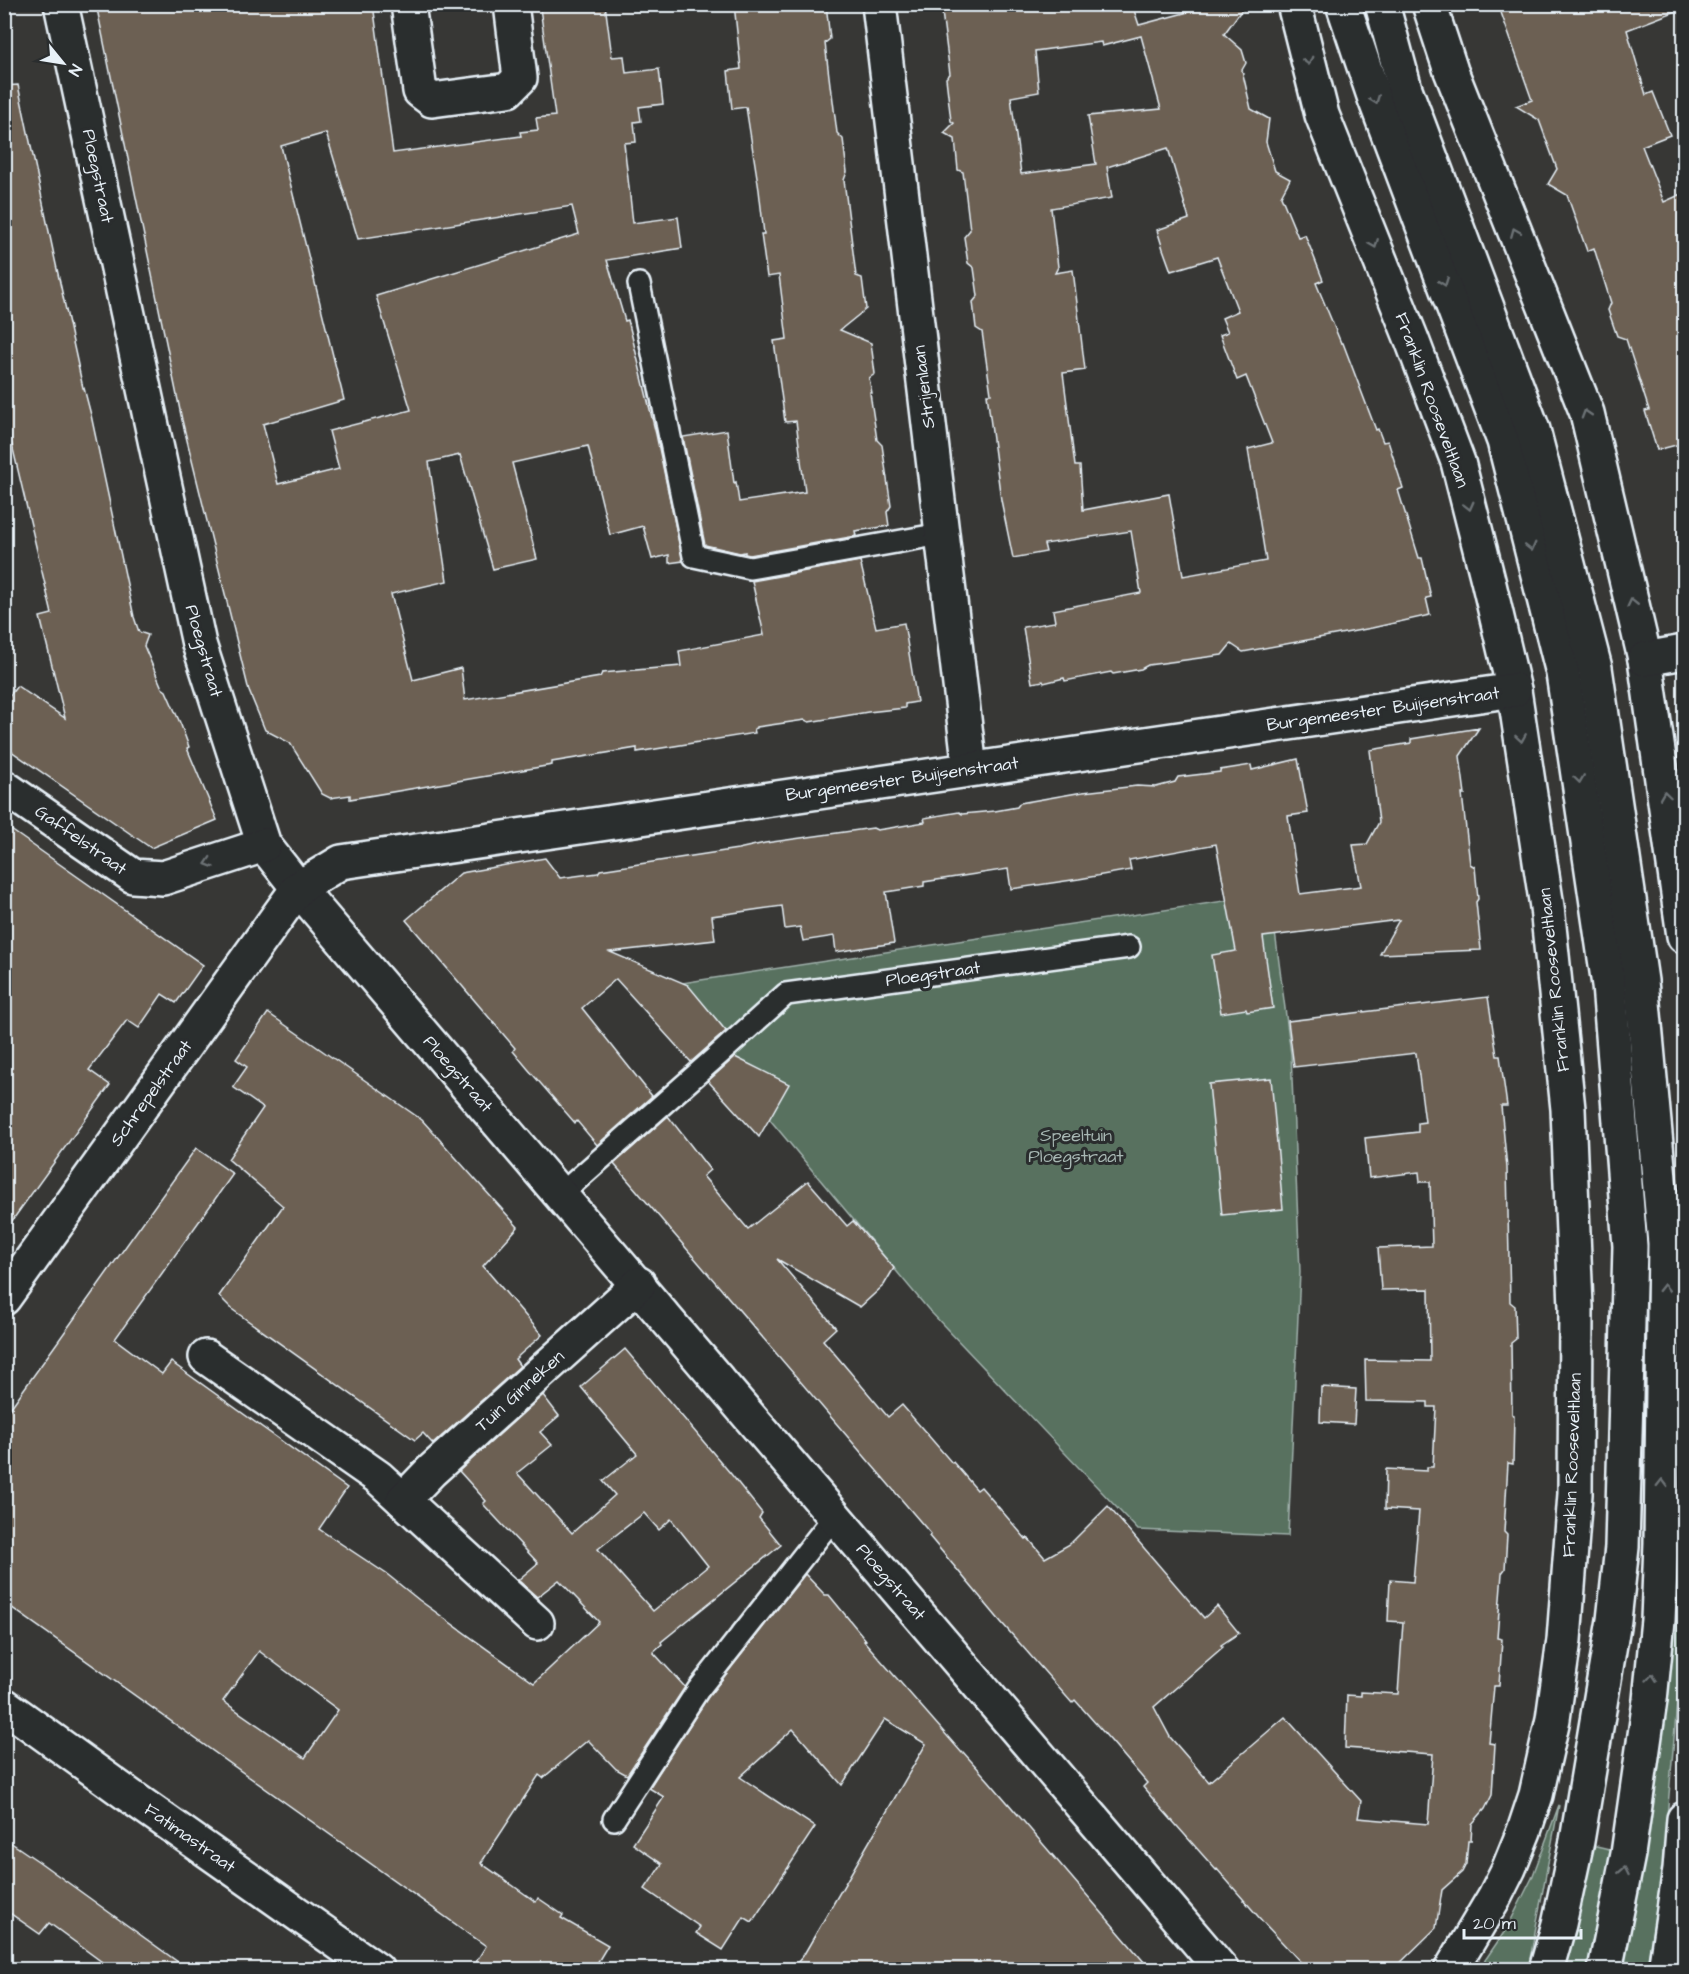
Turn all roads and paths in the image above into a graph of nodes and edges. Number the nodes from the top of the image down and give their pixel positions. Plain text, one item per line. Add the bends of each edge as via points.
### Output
1 (61, 4) edge
2 (408, 4) edge
3 (511, 4) edge
4 (879, 4) edge
5 (1294, 4) edge
6 (1343, 4) edge
7 (1382, 4) edge
8 (1429, 4) edge
9 (639, 284) dead end
10 (942, 534) junction
11 (1684, 652) edge
12 (1645, 659) junction
13 (1514, 690) junction
14 (970, 769) junction
15 (4, 787) edge
16 (264, 844) junction
17 (298, 888) junction
18 (1684, 936) edge
19 (1129, 947) dead end
20 (561, 1194) junction
21 (639, 1284) junction
22 (4, 1298) edge
23 (206, 1357) dead end
24 (403, 1500) junction
25 (834, 1516) junction
26 (537, 1623) dead end
27 (4, 1705) edge
28 (614, 1819) dead end
29 (1684, 1819) edge
30 (377, 1970) edge
31 (1222, 1970) edge
32 (1451, 1970) edge
33 (1546, 1970) edge
34 (1605, 1970) edge
35 (1665, 1970) edge

1 - 16 street, Ploegstraat via 199,644
2 - 3 street via 420,91 432,100 508,90 520,78
4 - 10 street, Strijenlaan
5 -> 13 street, Franklin Rooseveltlaan via 1322,115 1458,462
6 -> 33 street via 1504,441 1563,673 1609,985 1630,1246 1623,1547 1577,1841
34 -> 7 street via 1628,1854 1658,1620 1665,1243 1641,981 1595,668 1533,429 1405,89
12 -> 8 street via 1587,413 1451,71
9 - 10 lane via 694,556 750,568
10 - 14 street, Strijenlaan
11 - 12 street
18 -> 12 street
13 - 14 street, Burgemeester Buijsenstraat
13 -> 32 street, Franklin Rooseveltlaan via 1548,907 1568,1109 1576,1307 1575,1494 1564,1640 1553,1719 1536,1795 1509,1868
14 - 17 street, Burgemeester Buijsenstraat via 341,862
16 -> 15 street, Gaffelstraat via 163,878 133,876
16 - 17 street, Ploegstraat
17 - 20 street, Ploegstraat
17 - 22 street, Schrepelstraat
19 - 20 lane, Ploegstraat via 786,994
20 - 21 street, Ploegstraat
21 - 24 street, Tuin Ginneken via 430,1471
21 - 25 street, Ploegstraat
23 - 24 street via 378,1477
24 - 26 street
25 - 28 lane via 698,1690
25 - 31 street, Ploegstraat
27 - 30 street, Fatimastraat
29 - 35 street

